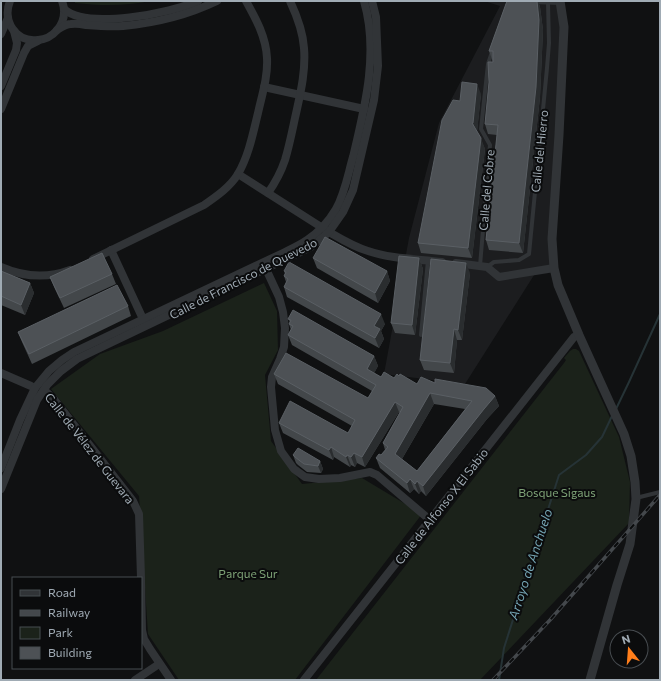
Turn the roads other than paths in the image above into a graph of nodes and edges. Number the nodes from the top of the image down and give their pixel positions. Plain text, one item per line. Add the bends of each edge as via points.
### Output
1 (10, 1) edge
2 (62, 1) edge
3 (198, 1) edge
4 (217, 1) edge
5 (246, 1) edge
6 (290, 1) edge
7 (364, 1) edge
8 (372, 1) edge
9 (526, 2) edge
10 (560, 2) edge
11 (548, 3) junction
12 (1, 4) edge
13 (64, 9) junction
14 (7, 15) junction
15 (58, 30) junction
16 (14, 31) junction
17 (1, 34) edge
18 (39, 40) junction
19 (493, 50) edge
20 (1, 86) edge
21 (264, 87) junction
22 (300, 95) junction
23 (1, 109) edge
24 (364, 109) junction
25 (238, 174) junction
26 (268, 193) junction
27 (325, 230) junction
28 (111, 250) junction
29 (428, 260) junction
30 (483, 266) junction
31 (1, 267) edge
32 (554, 268) junction
33 (266, 269) junction
34 (143, 319) junction
35 (421, 335) edge
36 (579, 335) junction
37 (1, 373) edge
38 (35, 388) junction
39 (44, 390) junction
40 (1, 468) edge
41 (1, 489) edge
42 (660, 492) edge
43 (636, 498) junction
44 (430, 520) junction
45 (141, 577) edge
46 (142, 630) edge
47 (159, 664) junction
48 (135, 680) edge
49 (171, 680) edge
50 (304, 680) edge
51 (590, 680) edge

1 - 14 street
2 - 13 street
3 - 13 street via 146,16 120,18 78,17
4 - 15 street via 194,11 147,24 102,26 72,23
5 - 21 street via 259,24 264,42 267,58
6 - 22 street via 296,13 304,47
7 - 24 street, Calle de Francisco de Quevedo via 371,57
8 - 27 street, Calle de Francisco de Quevedo via 376,17 378,66 374,100 353,190 343,212
9 - 11 lane
10 - 11 lane
10 - 32 street via 564,27 552,239
11 - 30 lane, Calle del Hierro via 549,43 529,254 519,260 494,262
12 - 14 street
13 - 15 street via 63,20
14 - 16 street
14 - 17 street
15 - 18 street via 48,38
16 - 18 street via 28,40
16 - 20 street via 16,50
18 - 23 street via 28,46 24,53
19 - 30 lane, Calle del Cobre via 488,64 481,129 490,145
21 - 22 street
21 - 25 street via 249,149
22 - 24 street
22 - 26 street via 285,160
24 - 27 street, Calle de Francisco de Quevedo via 344,191
25 - 26 street
25 - 28 street via 219,195 204,205
26 - 27 street
27 - 29 street via 368,252
27 - 33 street, Calle de Francisco de Quevedo via 311,247
27 - 34 street, Calle de Francisco de Quevedo via 283,253
28 - 31 street via 68,271 50,275 30,276
28 - 34 street
29 - 30 street
29 - 35 lane
30 - 32 street via 499,277
32 - 36 street via 558,285
33 - 39 street, Calle de Francisco de Quevedo via 77,360 61,371
33 - 44 street via 279,297 286,328 284,347 272,376 271,387 275,430 281,452 304,478 340,478 370,472 377,475
34 - 38 street, Calle de Francisco de Quevedo via 74,352 49,371
36 - 43 street via 628,446 636,482
36 - 44 street, Calle de Alfonso X El Sabio via 574,337
37 - 38 street
38 - 40 street, Calle de Francisco de Quevedo
39 - 41 street, Calle de Francisco de Quevedo
39 - 45 street, Calle de Vélez de Guevara via 53,398 138,509
42 - 43 lane
43 - 51 street via 630,544
44 - 50 street, Calle de Alfonso X El Sabio
46 - 47 street, Calle de Vélez de Guevara via 144,639
47 - 48 street
47 - 49 street, Calle de Vélez de Guevara

